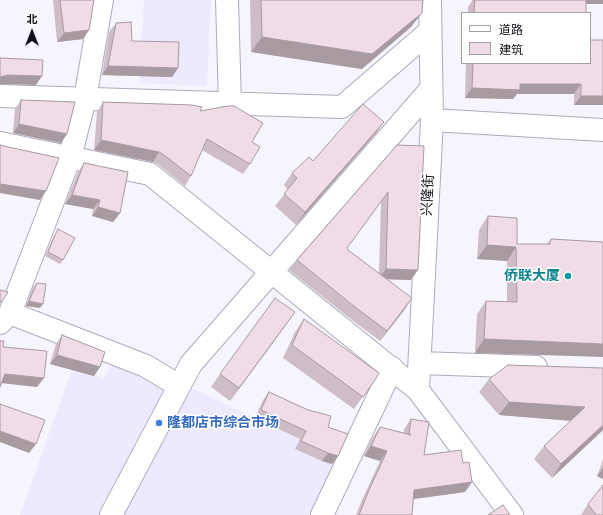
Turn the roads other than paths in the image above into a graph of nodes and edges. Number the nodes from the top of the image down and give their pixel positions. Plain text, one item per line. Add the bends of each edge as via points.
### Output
1 (102, 0) edge
2 (227, 0) edge
3 (430, 0) edge
4 (430, 31) junction
5 (431, 88) junction
6 (0, 96) edge
7 (85, 99) junction
8 (230, 104) junction
9 (432, 120) junction
10 (603, 130) edge
11 (0, 143) edge
12 (70, 158) junction
13 (271, 271) junction
14 (5, 318) edge
15 (420, 363) junction
16 (392, 368) junction
17 (555, 368) edge
18 (179, 386) junction
19 (418, 390) junction
20 (111, 515) edge
21 (322, 515) edge
22 (512, 515) edge

1 - 7 street
2 - 8 street
3 - 4 street, 兴隆街
4 - 5 street, 兴隆街
4 - 8 street via 342,107
5 - 9 street, 兴隆街
5 - 13 street
6 - 7 street
7 - 8 street
7 - 12 street
9 - 10 street
9 - 15 street, 兴隆街
11 - 12 street
12 - 13 street via 150,174
12 - 14 street
13 - 16 street
13 - 18 street via 191,364
14 - 18 street via 146,366
15 - 17 street
15 - 19 street, 兴隆街
16 - 19 street
16 - 21 street
18 - 20 street
19 - 22 street

